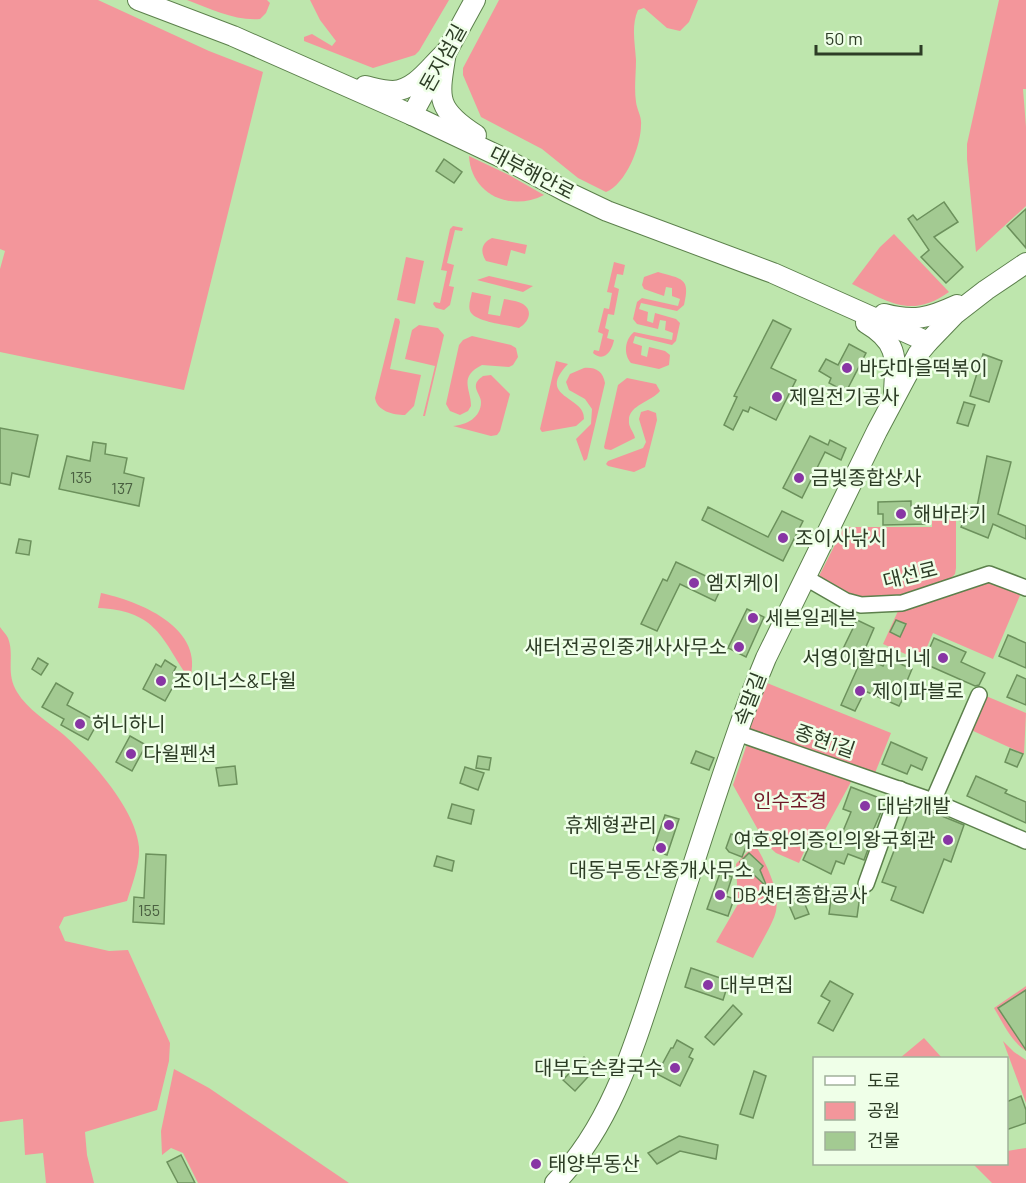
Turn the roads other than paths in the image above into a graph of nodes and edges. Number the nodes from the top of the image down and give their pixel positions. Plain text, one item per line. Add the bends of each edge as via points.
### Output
1 (138, 0) edge
2 (475, 0) edge
3 (446, 52) junction
4 (327, 78) junction
5 (412, 116) junction
6 (567, 192) junction
7 (1026, 263) edge
8 (773, 273) junction
9 (799, 284) junction
10 (971, 301) junction
11 (928, 342) junction
12 (893, 399) junction
13 (806, 578) junction
14 (1026, 588) edge
15 (979, 695) dead end
16 (737, 733) junction
17 (900, 789) junction
18 (933, 801) junction
19 (1026, 841) edge
20 (866, 884) dead end
21 (555, 1183) edge

1 - 4 street, 대부해안로
2 - 3 street, 돈지섬길
3 - 4 street via 418,80 400,90
3 - 5 street, 돈지섬길
3 - 6 street via 441,95 453,119 538,169
4 - 5 street, 대부해안로
5 - 6 street, 대부해안로
6 - 8 street, 대부해안로
7 - 10 street, 속말길
8 - 9 street, 대부해안로
8 - 10 street via 789,273 881,313 905,319 932,316
9 - 11 street, 대부해안로
9 - 12 street via 814,298 863,321 884,336 895,361
10 - 11 street, 속말길
11 - 12 street, 속말길
12 - 13 street, 속말길
13 - 14 street, 대선로 via 846,601 861,605 902,603 989,574
13 - 16 street, 속말길 via 766,658
15 - 18 street
16 - 17 street, 종현1길
16 - 21 street, 속말길 via 618,1086 587,1145
17 - 18 street, 종현1길
17 - 20 street
18 - 19 street, 종현1길

